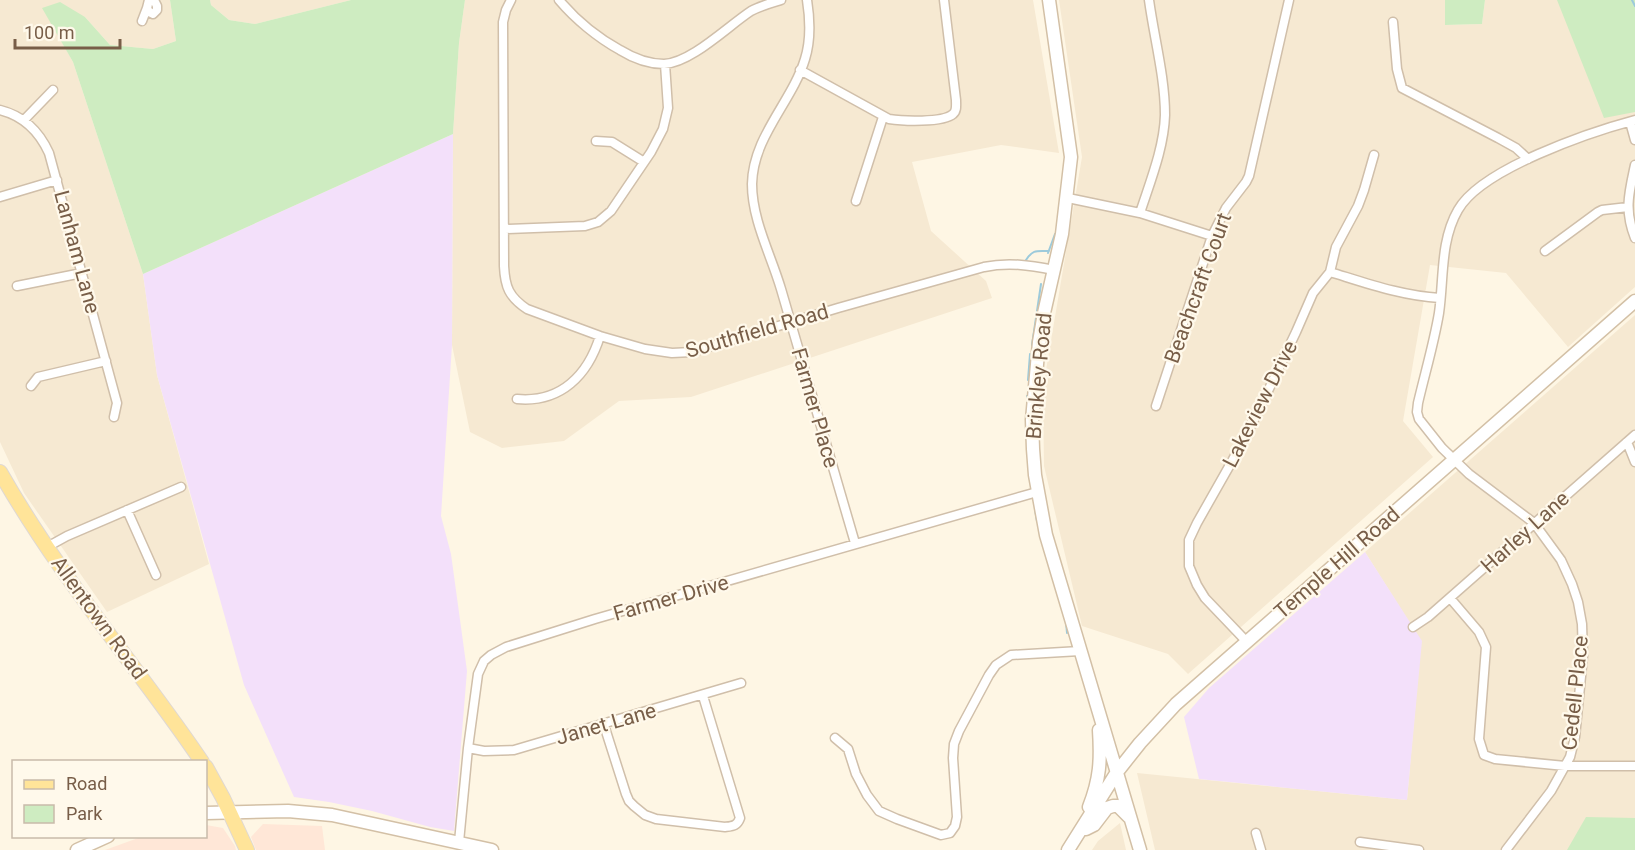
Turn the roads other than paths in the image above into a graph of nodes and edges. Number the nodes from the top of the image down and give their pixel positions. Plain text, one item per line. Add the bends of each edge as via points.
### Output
1 (154, 0) edge
2 (511, 0) edge
3 (559, 0) edge
4 (781, 0) edge
5 (807, 0) edge
6 (944, 0) edge
7 (1049, 0) edge
8 (1149, 0) edge
9 (1289, 0) edge
10 (148, 4) edge
11 (142, 21) dead end
12 (1393, 22) dead end
13 (664, 64) junction
14 (800, 70) junction
15 (53, 90) dead end
16 (0, 110) edge
17 (883, 117) junction
18 (24, 120) junction
19 (1633, 121) edge
20 (1635, 140) edge
21 (596, 141) dead end
22 (1374, 155) dead end
23 (1528, 159) junction
24 (644, 162) junction
25 (1635, 165) edge
26 (57, 180) junction
27 (0, 196) edge
28 (1068, 198) junction
29 (856, 201) dead end
30 (1628, 207) junction
31 (1140, 213) junction
32 (505, 229) junction
33 (1212, 236) junction
34 (1635, 238) edge
35 (1545, 251) dead end
36 (1054, 270) junction
37 (1330, 272) junction
38 (82, 273) junction
39 (17, 286) dead end
40 (1440, 298) junction
41 (1635, 301) edge
42 (790, 322) junction
43 (600, 336) junction
44 (106, 361) junction
45 (31, 386) dead end
46 (517, 399) dead end
47 (1156, 406) dead end
48 (114, 417) dead end
49 (1635, 435) edge
50 (1627, 442) junction
51 (1454, 460) junction
52 (1635, 462) edge
53 (0, 472) edge
54 (181, 487) dead end
55 (1037, 492) junction
56 (127, 510) junction
57 (1534, 523) junction
58 (855, 543) junction
59 (47, 547) junction
60 (156, 575) dead end
61 (1450, 598) junction
62 (1413, 627) dead end
63 (1247, 642) junction
64 (1080, 651) junction
65 (741, 683) dead end
66 (703, 696) junction
67 (1099, 714) junction
68 (604, 725) junction
69 (835, 738) dead end
70 (468, 747) junction
71 (201, 760) edge
72 (1565, 766) junction
73 (1635, 766) edge
74 (207, 769) edge
75 (1117, 772) junction
76 (230, 812) junction
77 (207, 813) edge
78 (1130, 818) junction
79 (1256, 832) dead end
80 (1079, 834) junction
81 (106, 838) edge
82 (459, 842) junction
83 (1360, 842) dead end
84 (77, 850) edge
85 (247, 850) edge
86 (492, 850) edge
87 (1068, 850) edge
88 (1140, 850) edge
89 (1261, 850) edge
90 (1419, 850) edge
91 (1506, 850) edge

1 - 10 street via 158,6 153,14 148,12
2 - 32 street, Southfield Road via 503,22
3 - 13 street via 614,47 632,57
4 - 13 street via 755,9 691,54
5 - 14 street, Farmer Place via 808,43
6 - 17 street via 955,81 955,112 934,120
7 - 28 main road, Brinkley Road via 1071,158
8 - 31 street via 1165,116
9 - 33 street, Beachcraft Court via 1249,176
10 - 11 street
12 - 23 street via 1402,88 1516,148
13 - 24 street via 667,115
14 - 17 street
14 - 42 street, Farmer Place via 757,151 752,184 756,210
15 - 18 street
16 - 18 street, Lanham Lane
17 - 29 street
18 - 26 street, Lanham Lane via 44,142
19 - 20 street
19 - 23 street, Cedell Place
21 - 24 street via 612,142
22 - 37 street, Lakeview Drive via 1358,206 1336,247
23 - 40 street, Cedell Place via 1478,187 1458,210 1447,241
24 - 32 street via 611,211 598,222 585,226
25 - 30 street
26 - 27 street
26 - 38 street, Lanham Lane
28 - 31 street
28 - 36 main road, Brinkley Road
30 - 34 street
30 - 35 street via 1598,212
31 - 33 street
32 - 43 street, Southfield Road via 505,275 513,297 536,313
33 - 47 street, Beachcraft Court
36 - 42 street, Southfield Road via 1010,264 991,266
36 - 55 main road, Brinkley Road via 1039,342 1034,392
37 - 40 street via 1397,291
37 - 63 street, Lakeview Drive via 1313,293 1257,414 1189,540 1189,566 1197,585
38 - 39 street
38 - 44 street, Lanham Lane
40 - 51 street, Cedell Place via 1417,412 1423,425
41 - 51 main road, Temple Hill Road
42 - 43 street, Southfield Road via 683,353 645,349
42 - 58 street, Farmer Place
43 - 46 street via 591,359 569,384 540,399
44 - 45 street via 38,377
44 - 48 street, Lanham Lane via 117,403
49 - 50 street, Harley Lane
50 - 52 street
50 - 57 street, Harley Lane
51 - 57 street, Cedell Place
51 - 63 main road, Temple Hill Road
53 - 59 main road, Allentown Road
54 - 56 street
55 - 58 street, Farmer Drive
55 - 64 main road, Brinkley Road
56 - 59 street
56 - 60 street
57 - 61 street, Harley Lane
57 - 72 street, Cedell Place via 1569,576 1582,624 1577,720
58 - 70 street, Farmer Drive via 498,651 484,661 478,674
59 - 71 main road, Allentown Road
61 - 62 street, Harley Lane
61 - 72 street via 1479,632 1486,647 1479,739 1484,755
63 - 75 main road, Temple Hill Road via 1176,704
64 - 67 main road, Brinkley Road
64 - 69 street via 1011,655 996,665 954,744 957,817 950,833 941,835 879,811 856,774 848,749
65 - 66 street, Janet Lane
66 - 68 street, Janet Lane
66 - 68 street via 740,818 736,825 656,819 641,812 629,801
67 - 75 main road, Brinkley Road
67 - 80 main road via 1097,787
68 - 70 street, Janet Lane via 514,750
70 - 82 street, Farmer Drive
72 - 73 street
72 - 91 street, Cedell Place
74 - 76 main road
75 - 78 main road, Brinkley Road
75 - 80 main road, Temple Hill Road
76 - 77 main road
76 - 82 main road via 332,815
76 - 85 main road
78 - 80 main road via 1113,806
78 - 88 main road, Brinkley Road
79 - 89 street
80 - 87 main road, Temple Hill Road
81 - 84 main road
82 - 86 main road
83 - 90 street

